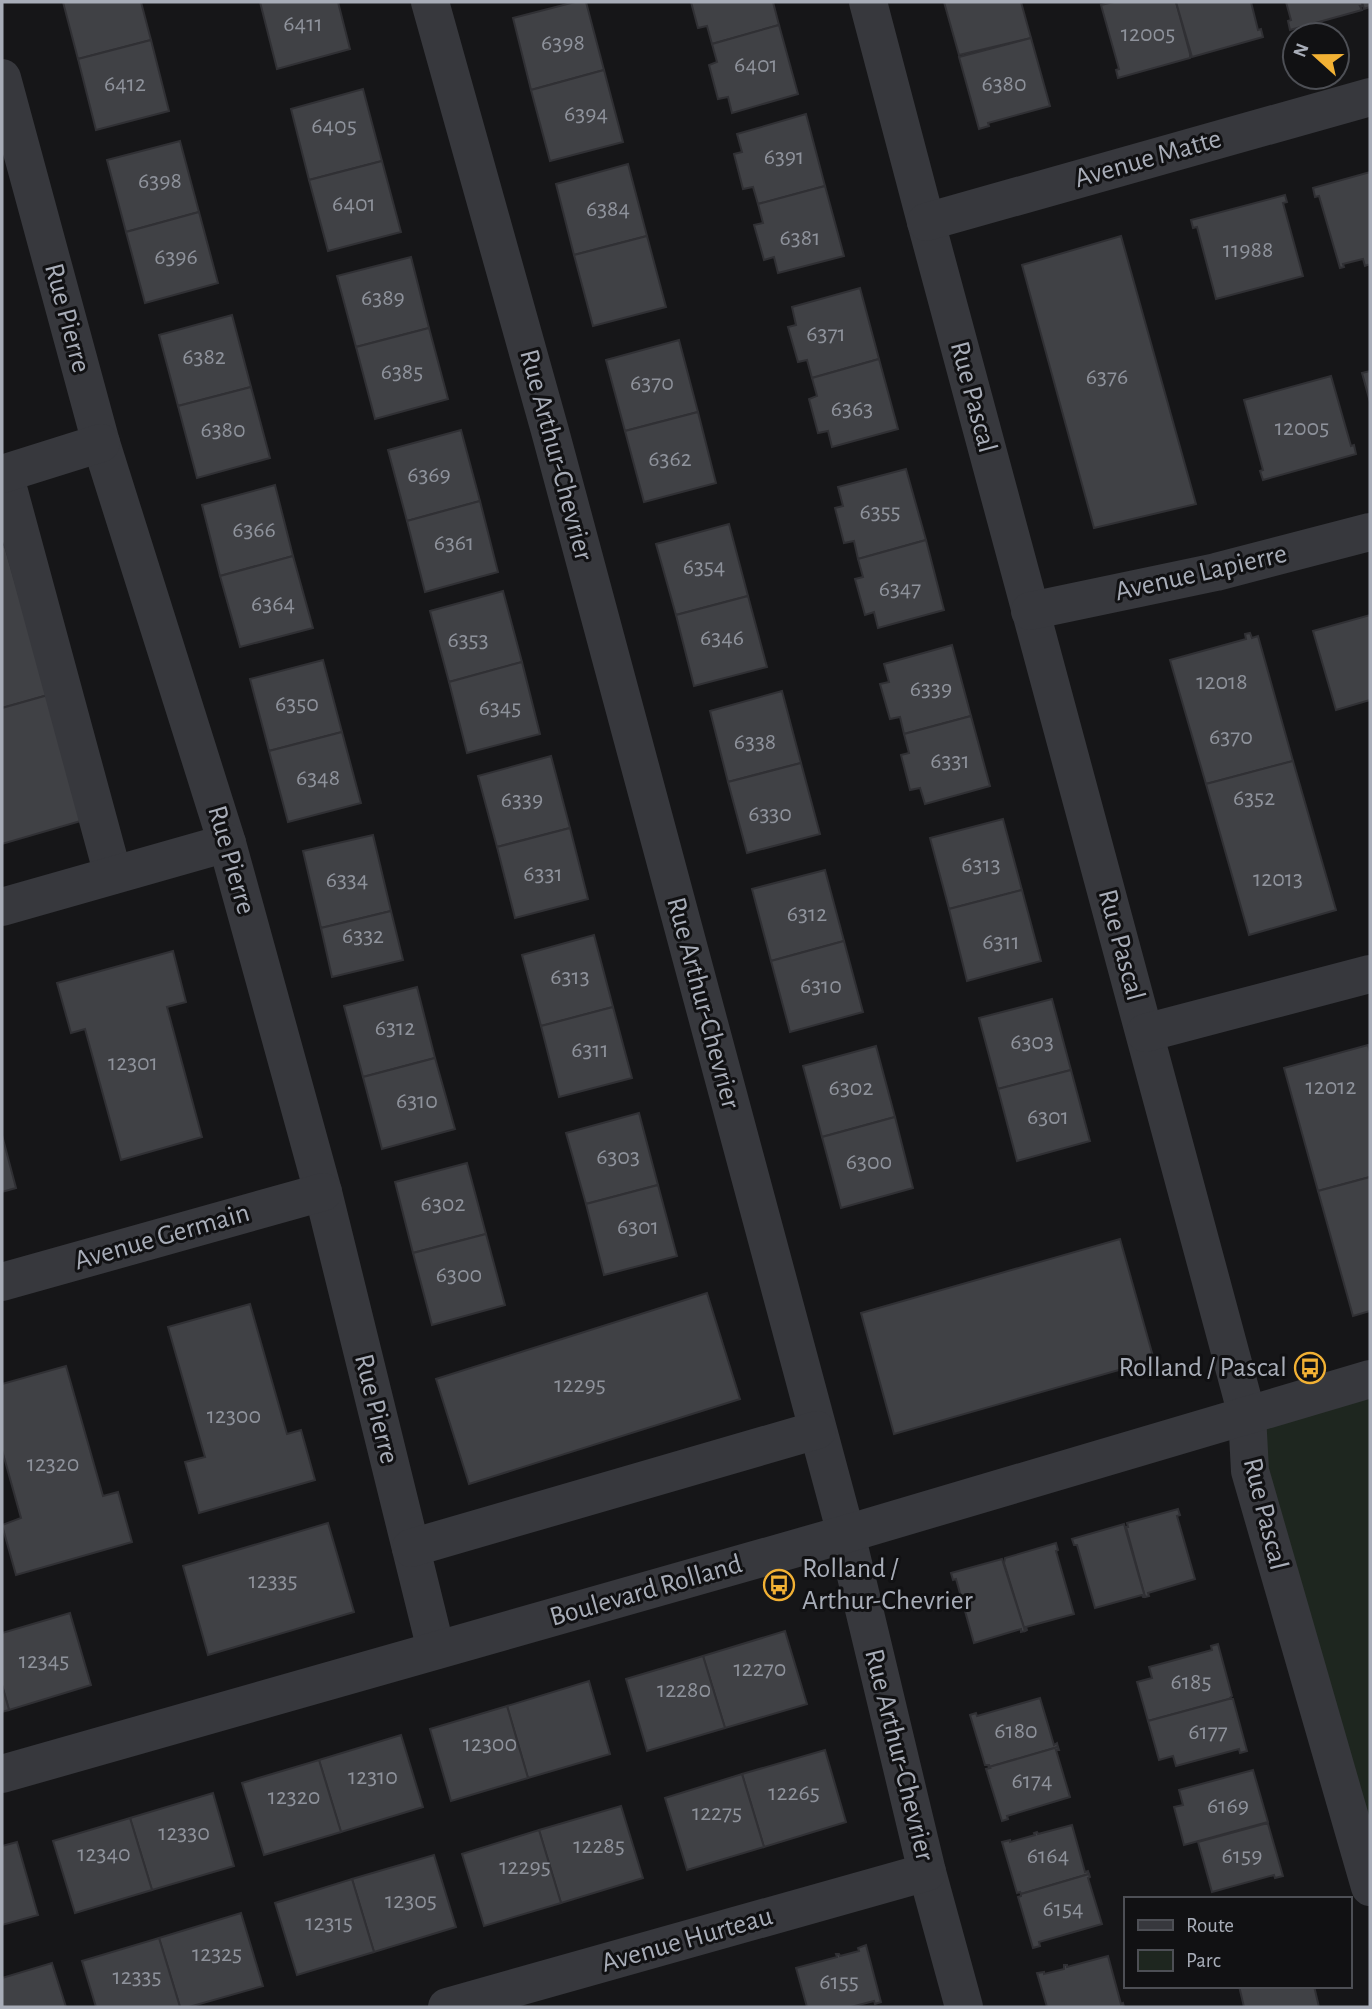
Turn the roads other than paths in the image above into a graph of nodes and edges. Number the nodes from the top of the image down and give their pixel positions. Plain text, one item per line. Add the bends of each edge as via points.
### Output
1 (430, 2) edge
2 (868, 2) edge
3 (2, 78) edge
4 (1370, 97) edge
5 (926, 222) junction
6 (102, 443) junction
7 (3, 473) edge
8 (1370, 532) edge
9 (1030, 611) junction
10 (227, 843) junction
11 (113, 875) junction
12 (2, 907) edge
13 (1370, 974) edge
14 (1145, 1033) junction
15 (323, 1192) junction
16 (2, 1282) edge
17 (1370, 1379) edge
18 (1247, 1415) junction
19 (817, 1430) junction
20 (846, 1534) junction
21 (411, 1548) junction
22 (436, 1650) junction
23 (2, 1774) edge
24 (927, 1872) junction
25 (1370, 1887) edge
26 (447, 2007) edge
27 (964, 2007) edge

1 - 19 street, Rue Arthur-Chevrier via 550,430
2 - 5 street, Rue Pascal
3 - 6 street, Rue Pierre
4 - 5 street, Avenue Matte
5 - 9 street, Rue Pascal
6 - 7 street
6 - 10 street, Rue Pierre
7 - 11 street
8 - 9 street, Avenue Lapierre via 1216,572
9 - 14 street, Rue Pascal
10 - 11 street
10 - 15 street, Rue Pierre
11 - 12 street
13 - 14 street
14 - 18 street, Rue Pascal
15 - 16 street, Avenue Germain
15 - 21 street, Rue Pierre
17 - 18 street, Boulevard Rolland
18 - 20 street, Boulevard Rolland
18 - 25 street, Rue Pascal via 1250,1471
19 - 20 street, Rue Arthur-Chevrier
19 - 21 street
20 - 22 street, Boulevard Rolland
20 - 24 street, Rue Arthur-Chevrier
21 - 22 street, Rue Pierre
22 - 23 street, Boulevard Rolland
24 - 26 street, Avenue Hurteau
24 - 27 street, Rue Arthur-Chevrier

